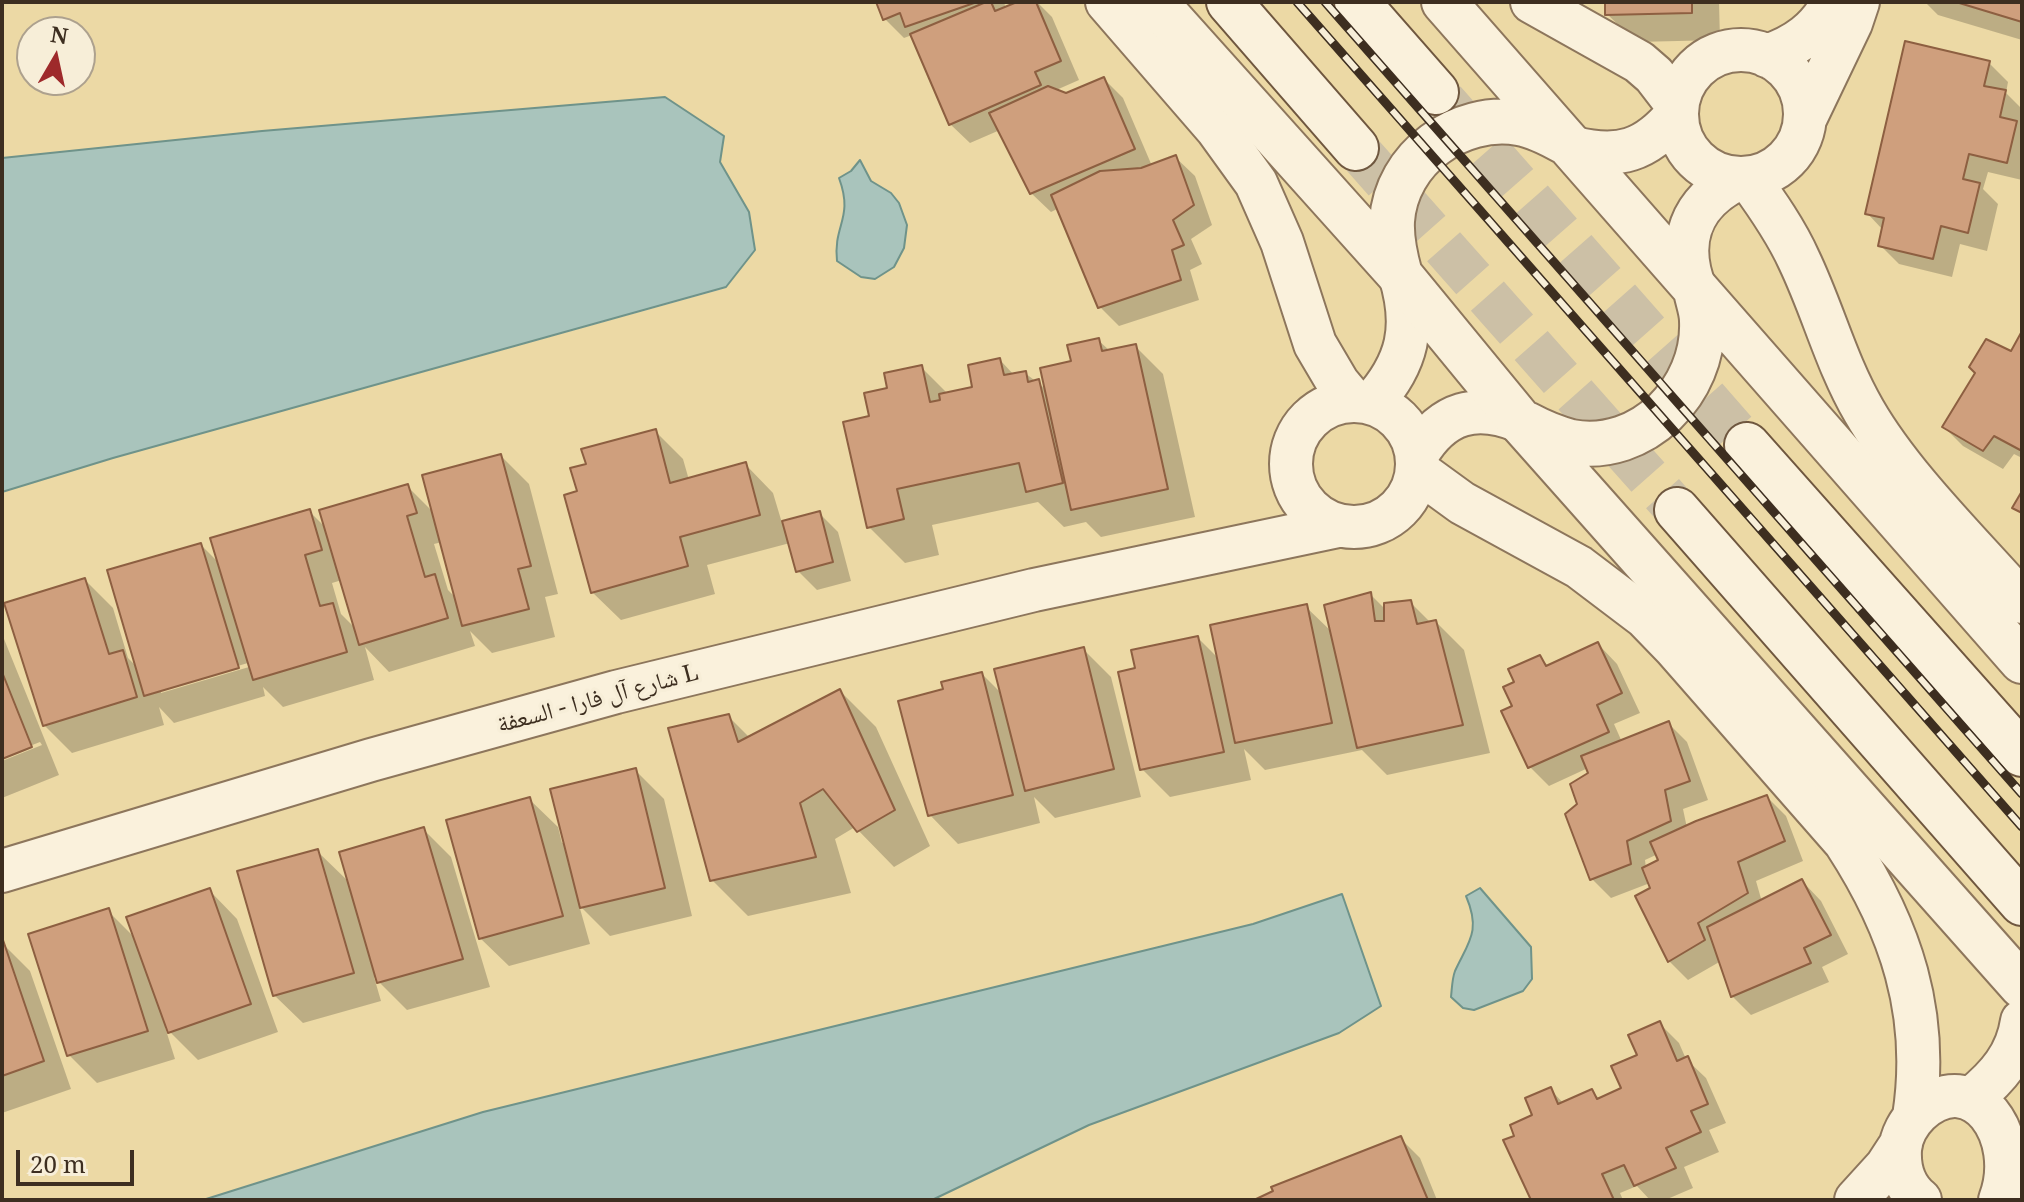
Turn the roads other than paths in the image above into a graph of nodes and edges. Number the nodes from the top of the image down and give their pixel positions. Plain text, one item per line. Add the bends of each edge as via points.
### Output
1 (1107, 2) edge
2 (1155, 2) edge
3 (1229, 2) edge
4 (1357, 2) edge
5 (1444, 2) edge
6 (1532, 2) edge
7 (1833, 2) edge
8 (1858, 2) edge
9 (1606, 42) junction
10 (1767, 56) junction
11 (1710, 58) junction
12 (1436, 92) tunnel mouth
13 (1677, 110) junction
14 (1799, 135) junction
15 (1356, 148) tunnel mouth
16 (1574, 148) junction
17 (1743, 178) junction
18 (1800, 262) junction
19 (1400, 275) junction
20 (1696, 291) junction
21 (1307, 323) junction
22 (1362, 402) junction
23 (1520, 421) junction
24 (1305, 423) junction
25 (1747, 445) tunnel mouth
26 (1418, 462) junction
27 (1291, 473) junction
28 (1677, 510) tunnel mouth
29 (1390, 517) junction
30 (1338, 526) junction
31 (1508, 529) junction
32 (1201, 555) junction
33 (2022, 602) edge
34 (2022, 661) edge
35 (2022, 754) edge
36 (2, 871) edge
37 (2022, 903) edge
38 (2022, 997) edge
39 (1917, 1017) junction
40 (1967, 1097) junction
41 (1907, 1131) junction
42 (2016, 1170) edge
43 (1856, 1200) edge
44 (1920, 1200) edge

1 - 21 street via 1217,129 1256,183 1282,242
2 - 19 street
3 - 15 street
4 - 12 street
5 - 16 street
6 - 9 street
7 - 10 street via 1804,39
8 - 14 street
9 - 11 street via 1657,56
9 - 13 street via 1654,75
10 - 11 street via 1744,50
10 - 14 street via 1799,86
11 - 13 street via 1683,86
13 - 16 street via 1661,133 1642,145 1620,153
13 - 17 street via 1688,152 1710,170
14 - 17 street via 1773,170
14 - 18 street via 1794,213
16 - 19 street via 1521,123 1462,128 1436,143 1414,163 1392,217
16 - 20 street
17 - 18 street via 1785,232
17 - 20 street via 1706,200 1688,235 1688,273
18 - 33 street via 1865,413 1907,472
19 - 22 street via 1409,320 1406,343 1388,386
19 - 23 street
20 - 23 street via 1701,348 1693,376 1656,421 1631,435 1574,442
20 - 34 street
21 - 22 street via 1326,364
21 - 24 street
22 - 24 street via 1335,403
22 - 26 street via 1388,410 1402,422 1412,436
23 - 26 street via 1502,413 1462,414 1436,430
23 - 38 street
24 - 27 street via 1296,438
25 - 35 street
26 - 29 street via 1413,489
26 - 31 street via 1462,503
27 - 30 street via 1307,506
27 - 32 street, شارع آل فارا - السعفة L via 1253,522
28 - 37 street
29 - 30 street via 1373,525
29 - 31 street
30 - 32 street, شارع آل فارا - السعفة L
31 - 39 street via 1579,567 1645,617 1818,810 1852,854 1887,914
32 - 36 street, شارع آل فارا - السعفة L via 863,630 616,692
38 - 40 street via 2020,1036 2010,1060 1993,1081
39 - 40 street via 1936,1059
39 - 41 street via 1920,1067
40 - 41 street via 1936,1101
40 - 42 street via 2006,1118 2016,1136
41 - 43 street via 1886,1167
41 - 44 street via 1900,1162

